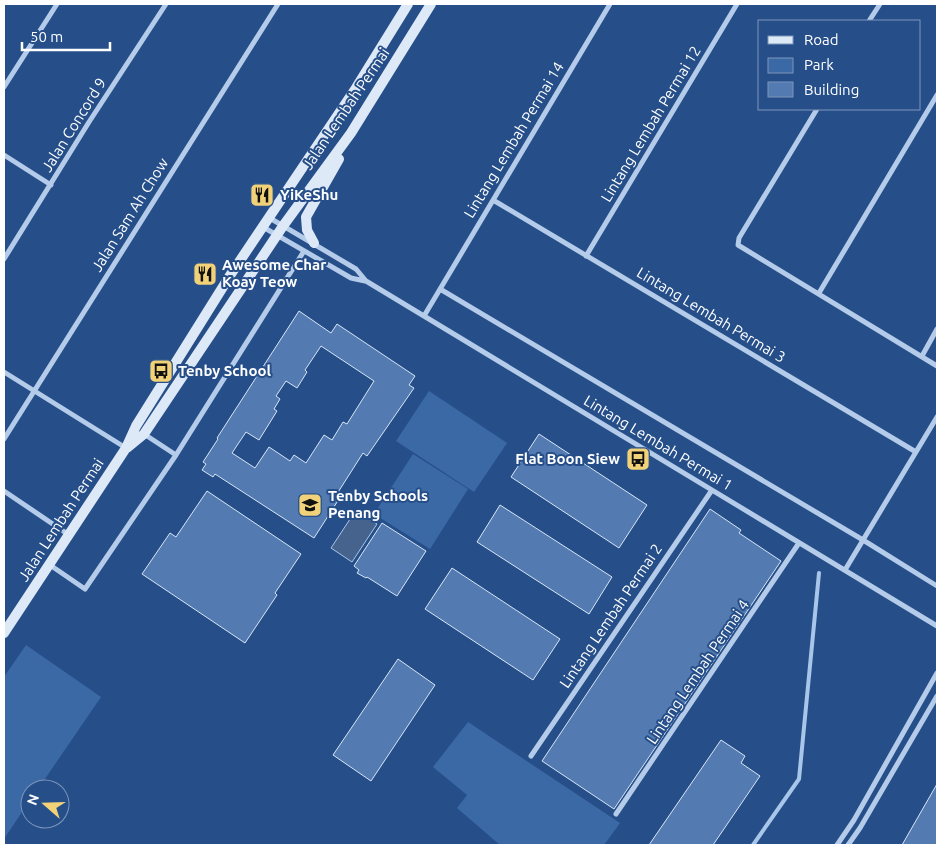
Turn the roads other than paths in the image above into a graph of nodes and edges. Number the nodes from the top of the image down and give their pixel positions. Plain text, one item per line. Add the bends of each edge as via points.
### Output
1 (57, 4) edge
2 (166, 4) edge
3 (278, 4) edge
4 (408, 4) edge
5 (431, 4) edge
6 (610, 4) edge
7 (737, 4) edge
8 (880, 4) edge
9 (870, 20) edge
10 (4, 87) edge
11 (937, 95) edge
12 (815, 110) edge
13 (351, 133) junction
14 (4, 155) edge
15 (51, 185) junction
16 (493, 200) junction
17 (268, 218) junction
18 (283, 226) junction
19 (262, 227) junction
20 (277, 236) junction
21 (314, 243) junction
22 (304, 251) junction
23 (586, 256) junction
24 (4, 259) edge
25 (366, 281) junction
26 (440, 289) junction
27 (819, 293) junction
28 (424, 316) junction
29 (937, 329) edge
30 (922, 356) junction
31 (937, 366) edge
32 (4, 372) edge
33 (34, 391) junction
34 (937, 417) edge
35 (144, 434) junction
36 (4, 439) edge
37 (126, 448) junction
38 (916, 452) junction
39 (176, 455) junction
40 (712, 490) junction
41 (4, 491) edge
42 (70, 536) junction
43 (863, 540) junction
44 (799, 543) junction
45 (50, 565) junction
46 (845, 570) junction
47 (937, 586) edge
48 (937, 626) edge
49 (4, 633) edge
50 (937, 673) edge
51 (937, 696) edge
52 (531, 756) dead end
53 (616, 814) dead end
54 (837, 845) edge
55 (848, 845) edge

1 - 10 street
2 - 15 street, Jalan Concord 9
3 - 33 street, Jalan Sam Ah Chow
4 - 17 main road, Jalan Lembah Permai
5 - 13 main road, Jalan Lembah Permai
6 - 16 street, Lintang Lembah Permai 14
7 - 23 street, Lintang Lembah Permai 12
8 - 9 street
11 - 27 street
12 - 27 street via 739,238 738,245
13 - 18 main road, Jalan Lembah Permai
13 - 21 main road via 306,217 307,230
14 - 15 street
15 - 24 street, Jalan Concord 9
16 - 23 street, Lintang Lembah Permai 3
16 - 26 street, Lintang Lembah Permai 14
17 - 18 street, Lintang Lembah Permai 1
17 - 19 main road, Jalan Lembah Permai
18 - 20 main road, Jalan Lembah Permai
18 - 21 street, Lintang Lembah Permai 1
19 - 20 street, Lintang Lembah Permai 1
19 - 37 main road, Jalan Lembah Permai via 136,426
20 - 22 street, Lintang Lembah Permai 1
20 - 35 main road, Jalan Lembah Permai
21 - 25 street, Lintang Lembah Permai 1 via 356,269
22 - 25 street, Lintang Lembah Permai 1 via 351,278
22 - 39 street
23 - 38 street, Lintang Lembah Permai 3
25 - 28 street, Lintang Lembah Permai 1
26 - 28 street, Lintang Lembah Permai 14
26 - 43 street, Lintang Lembah Permai 1
27 - 30 street
28 - 40 street, Lintang Lembah Permai 1
29 - 30 street
30 - 31 street
32 - 33 street
33 - 36 street, Jalan Sam Ah Chow
33 - 37 street
34 - 38 street
35 - 37 main road, Jalan Lembah Permai
35 - 39 street
37 - 42 main road, Jalan Lembah Permai
38 - 43 street
39 - 45 street via 85,590
40 - 44 street, Lintang Lembah Permai 1
40 - 52 street, Lintang Lembah Permai 2
41 - 42 street
42 - 45 main road, Jalan Lembah Permai
43 - 46 street
43 - 47 street, Lintang Lembah Permai 1
44 - 46 street, Lintang Lembah Permai 1
44 - 53 street, Lintang Lembah Permai 4
45 - 49 main road, Jalan Lembah Permai
46 - 48 street, Lintang Lembah Permai 1
50 - 54 street
51 - 55 street

